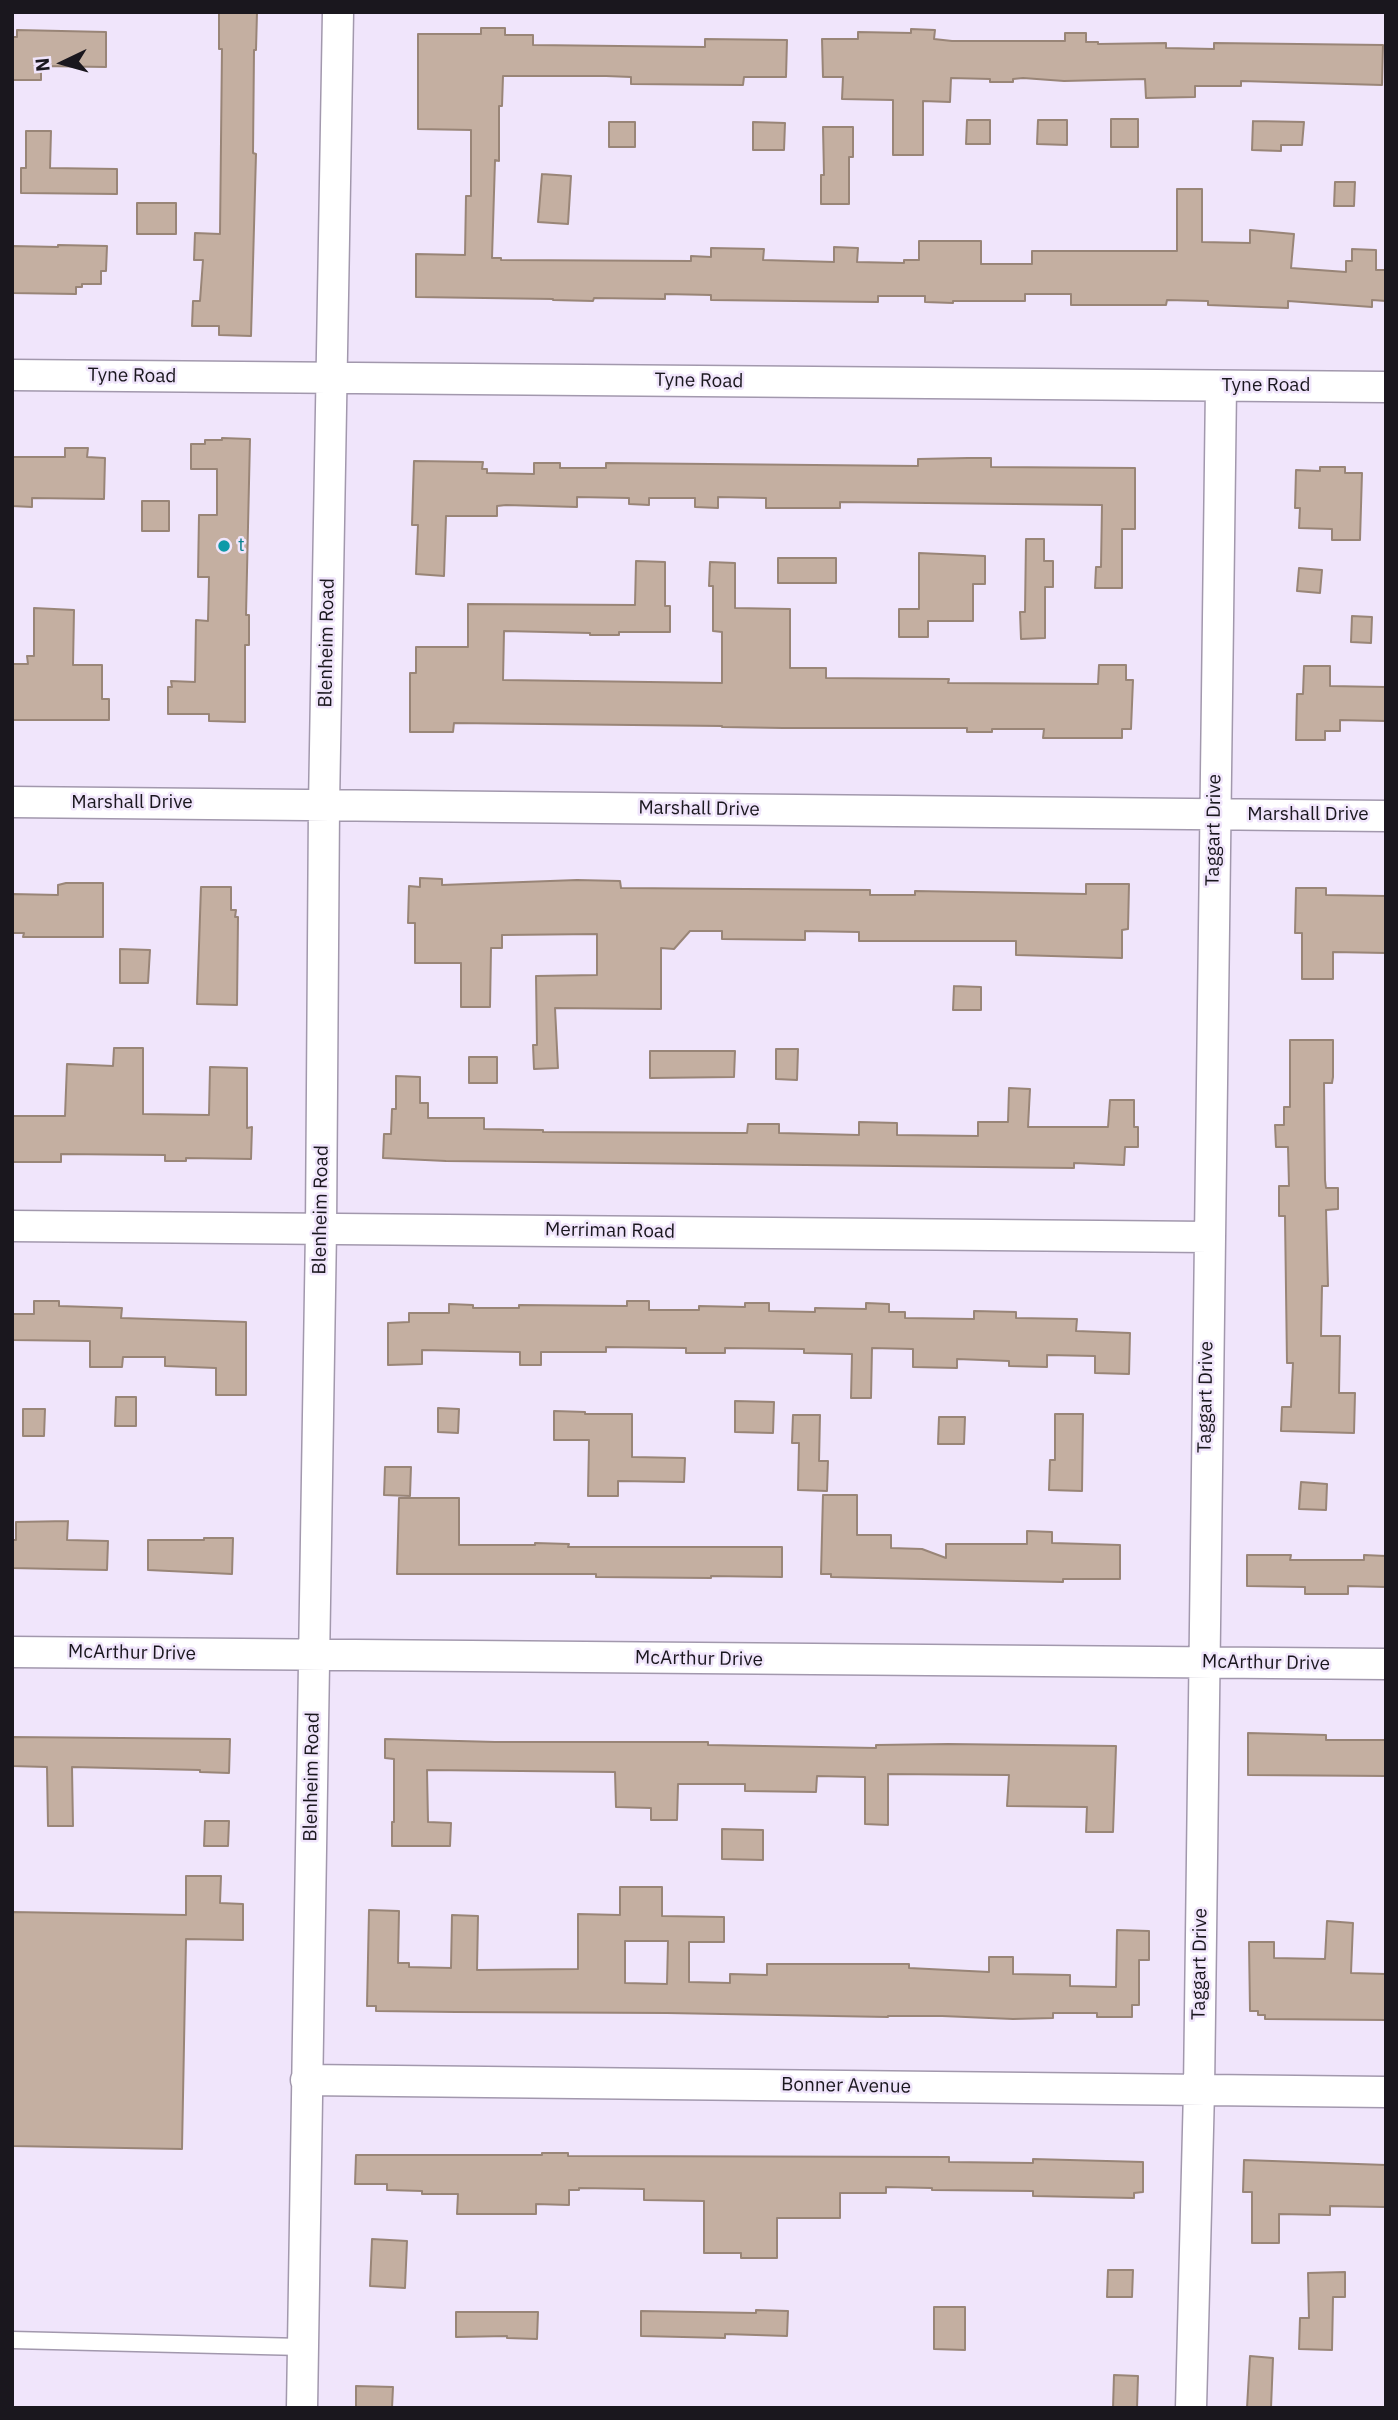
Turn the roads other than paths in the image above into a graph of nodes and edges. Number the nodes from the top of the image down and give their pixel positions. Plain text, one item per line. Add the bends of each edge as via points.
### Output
1 (338, 12) edge
2 (12, 375) edge
3 (333, 378) junction
4 (1221, 386) junction
5 (1386, 387) edge
6 (12, 802) edge
7 (324, 804) junction
8 (1214, 815) junction
9 (1386, 816) edge
10 (12, 1226) edge
11 (321, 1229) junction
12 (1208, 1237) junction
13 (12, 1652) edge
14 (314, 1656) junction
15 (1203, 1662) junction
16 (1386, 1664) edge
17 (306, 2080) junction
18 (1199, 2090) junction
19 (1386, 2092) edge
20 (12, 2340) edge
21 (302, 2347) junction
22 (302, 2408) edge
23 (1191, 2408) edge

1 - 3 street, Blenheim Road
2 - 3 street, Tyne Road
3 - 4 street, Tyne Road
3 - 7 street, Blenheim Road
4 - 5 street, Tyne Road
4 - 8 street, Taggart Drive
6 - 7 street, Marshall Drive
7 - 8 street, Marshall Drive
7 - 11 street, Blenheim Road
8 - 9 street, Marshall Drive
8 - 12 street, Taggart Drive
10 - 11 street, Merriman Road
11 - 12 street, Merriman Road
11 - 14 street, Blenheim Road
12 - 15 street, Taggart Drive
13 - 14 street, McArthur Drive
14 - 15 street, McArthur Drive
14 - 17 street, Blenheim Road
15 - 16 street, McArthur Drive
15 - 18 street, Taggart Drive
17 - 18 street, Bonner Avenue
17 - 21 street, Blenheim Road
18 - 19 street, Bonner Avenue
18 - 23 street, Taggart Drive
20 - 21 lane
21 - 22 street, Blenheim Road

